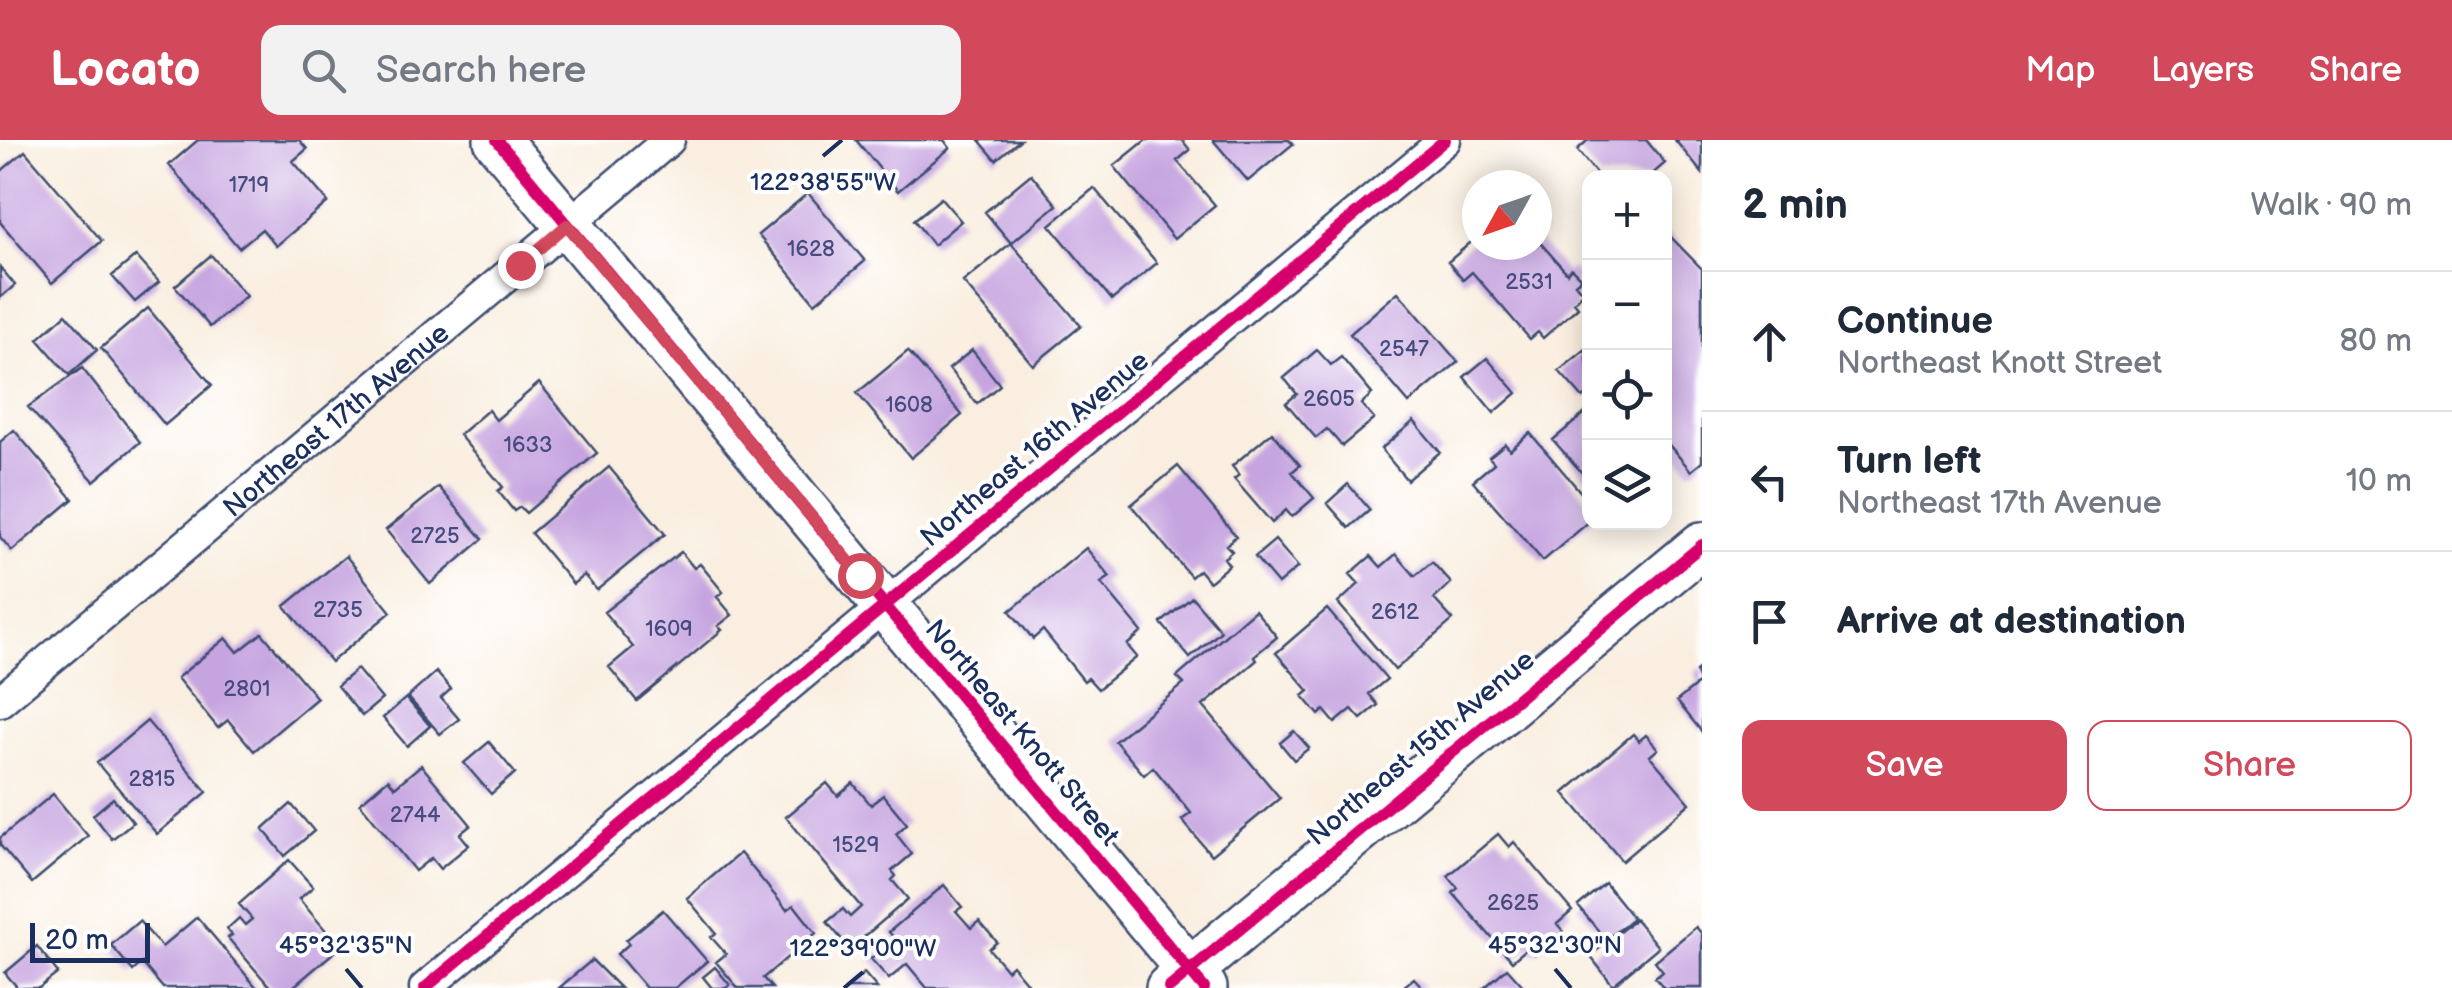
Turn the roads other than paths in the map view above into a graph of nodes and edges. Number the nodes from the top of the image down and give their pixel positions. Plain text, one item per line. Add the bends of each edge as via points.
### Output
1 (497, 140) edge
2 (669, 140) edge
3 (1445, 140) edge
4 (567, 225) junction
5 (1702, 545) edge
6 (884, 604) junction
7 (0, 701) edge
8 (1188, 982) edge
9 (424, 988) edge

1 - 4 street, Northeast Knott Street
2 - 4 street, Northeast 17th Avenue
3 - 6 street, Northeast 16th Avenue
4 - 6 street, Northeast Knott Street
4 - 7 street, Northeast 17th Avenue
5 - 8 street, Northeast 15th Avenue
6 - 8 street, Northeast Knott Street
6 - 9 street, Northeast 16th Avenue

